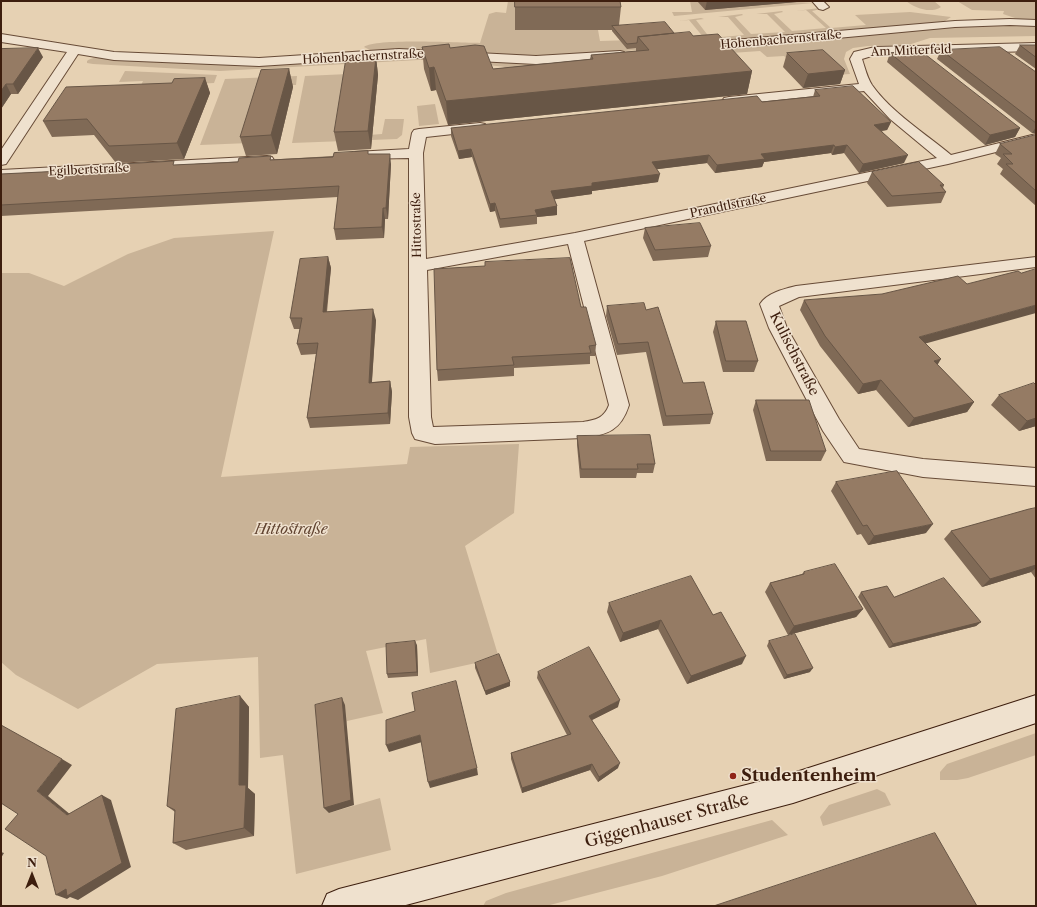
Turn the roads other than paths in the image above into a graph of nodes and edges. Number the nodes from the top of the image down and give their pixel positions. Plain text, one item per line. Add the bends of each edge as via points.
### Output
1 (1036, 23) edge
2 (1, 38) edge
3 (1036, 47) edge
4 (687, 48) edge
5 (996, 48) junction
6 (74, 50) junction
7 (915, 50) junction
8 (635, 53) edge
9 (1013, 60) edge
10 (932, 62) edge
11 (867, 87) junction
12 (716, 103) edge
13 (490, 126) edge
14 (1014, 128) edge
15 (1032, 138) edge
16 (416, 152) junction
17 (348, 156) edge
18 (279, 159) edge
19 (948, 160) junction
20 (1, 161) edge
21 (1, 174) edge
22 (575, 238) junction
23 (1036, 262) edge
24 (418, 266) junction
25 (1036, 477) edge
26 (1036, 709) edge
27 (339, 906) edge

1 - 4 street, Hohenbachernstraße via 954,24
2 - 6 street, Hohenbachernstraße
3 - 5 street, Am Mitterfeld
5 - 7 street, Am Mitterfeld
5 - 9 street
6 - 8 street, Hohenbachernstraße via 114,56 259,62 399,53 536,60
6 - 20 street
7 - 10 street
7 - 11 street, Am Mitterfeld via 875,51 858,55 856,59
11 - 12 street
11 - 19 street, Am Mitterfeld via 891,112
13 - 16 street, Hittostraße via 419,133
14 - 15 street
15 - 19 street, Prandtlstraße
16 - 17 street
16 - 24 street, Hittostraße
18 - 21 street, Egilbertstraße
19 - 22 street, Prandtlstraße
22 - 24 street, Prandtlstraße
22 - 24 street, Hittostraße via 619,405 616,417 597,429 435,436 424,434 420,417
23 - 25 street, Kulischstraße via 796,292 769,304 778,328 830,425 852,456 923,468
26 - 27 street, Giggenhauser Straße via 793,788

